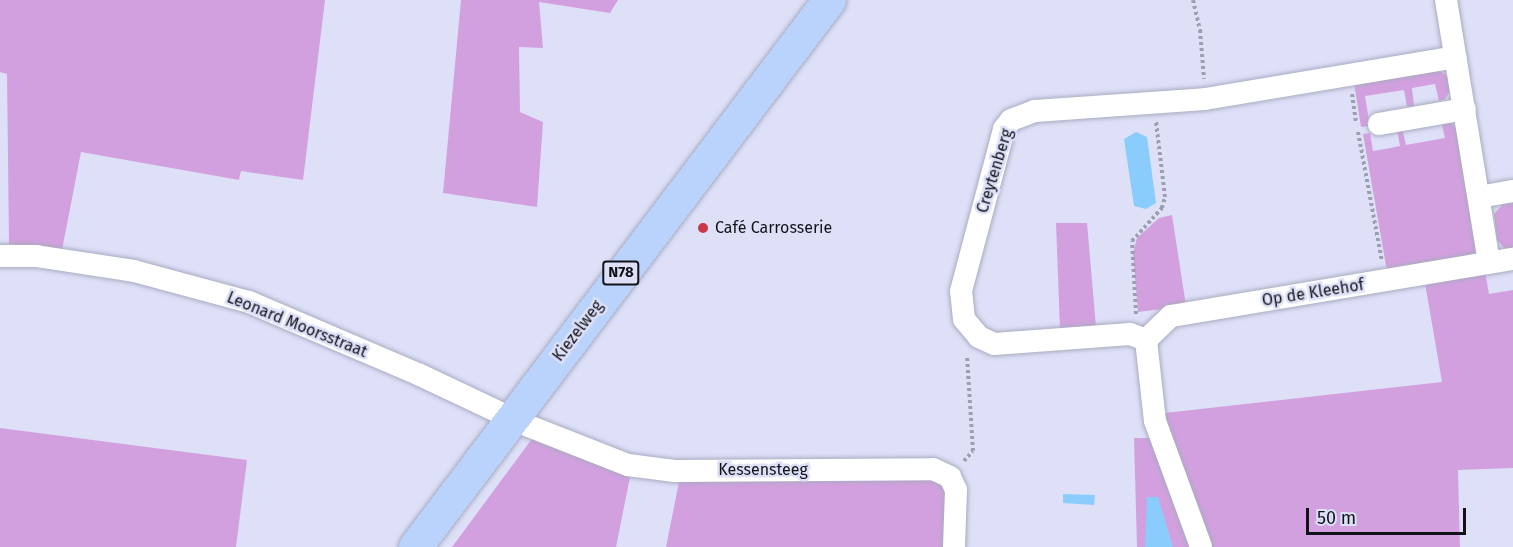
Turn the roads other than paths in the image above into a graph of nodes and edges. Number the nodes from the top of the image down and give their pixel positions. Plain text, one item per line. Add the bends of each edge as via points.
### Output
1 (829, 0) edge
2 (1446, 0) edge
3 (1456, 57) junction
4 (1465, 109) junction
5 (1379, 124) dead end
6 (1513, 191) edge
7 (1479, 197) junction
8 (0, 256) edge
9 (1513, 259) edge
10 (1489, 263) junction
11 (1141, 338) junction
12 (513, 419) junction
13 (415, 547) edge
14 (954, 547) edge
15 (1202, 547) edge

1 - 12 main road, Kiezelweg / N78
2 - 3 street
3 - 4 street
3 - 11 street, Creytenberg via 1205,99 1035,111 1011,120 1005,129 961,291 960,306 971,329 994,344
4 - 5 street
4 - 7 street
6 - 7 street
7 - 10 street
8 - 12 street, Leonard Moorsstraat via 36,256 134,271 249,302
9 - 10 street, Op de Kleehof
10 - 11 street, Op de Kleehof via 1171,316
11 - 15 street via 1155,421
12 - 13 main road, Kiezelweg / N78
12 - 14 street, Kessensteeg via 628,465 675,471 933,469 950,477 956,490

